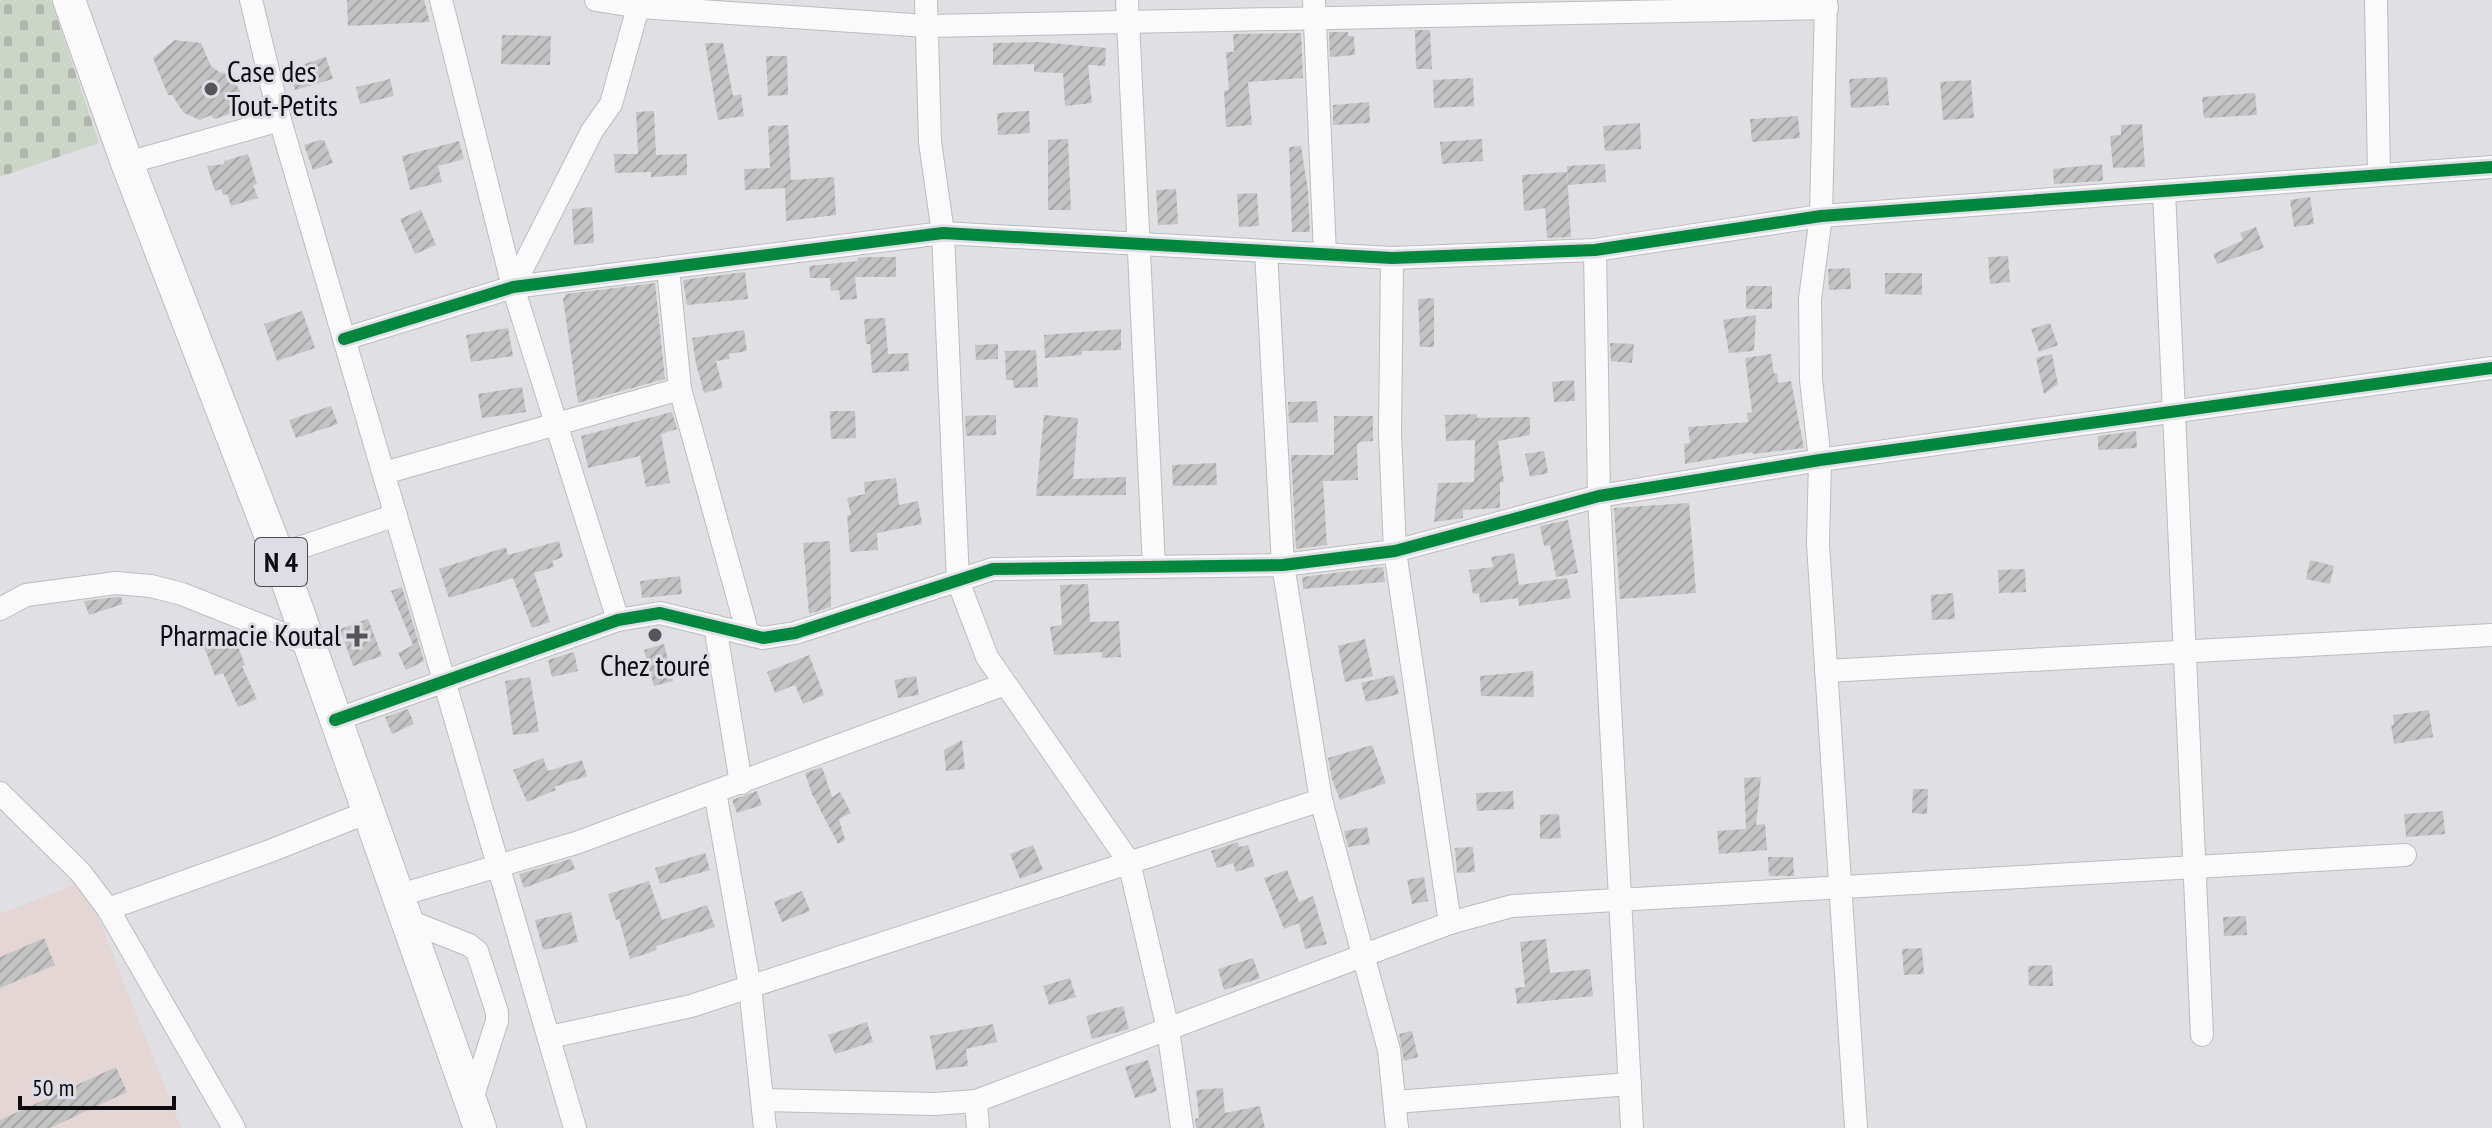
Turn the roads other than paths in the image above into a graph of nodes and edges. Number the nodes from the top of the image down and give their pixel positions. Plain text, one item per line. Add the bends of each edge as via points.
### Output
1 (69, 0) edge
2 (251, 0) edge
3 (441, 0) edge
4 (596, 0) edge
5 (926, 0) edge
6 (2376, 0) edge
7 (640, 4) edge
8 (1827, 4) edge
9 (1315, 9) edge
10 (1128, 11) edge
11 (927, 26) junction
12 (280, 120) junction
13 (127, 163) junction
14 (2492, 167) edge
15 (2379, 175) junction
16 (2164, 191) junction
17 (1821, 216) junction
18 (943, 233) junction
19 (1139, 244) junction
20 (1595, 250) junction
21 (1266, 251) junction
22 (1325, 254) junction
23 (1392, 258) junction
24 (668, 268) junction
25 (513, 287) junction
26 (344, 339) junction
27 (2492, 368) edge
28 (680, 389) junction
29 (2174, 411) junction
30 (556, 424) junction
31 (1820, 460) junction
32 (384, 473) junction
33 (1599, 496) junction
34 (396, 515) junction
35 (1395, 551) junction
36 (278, 555) junction
37 (1283, 565) junction
38 (1154, 567) junction
39 (958, 581) junction
40 (0, 609) edge
41 (618, 620) junction
42 (715, 626) junction
43 (748, 634) junction
44 (2492, 635) edge
45 (308, 644) junction
46 (2185, 652) junction
47 (1826, 671) junction
48 (444, 679) junction
49 (1005, 684) junction
50 (335, 720) junction
51 (741, 783) junction
52 (715, 792) junction
53 (0, 793) edge
54 (1321, 800) junction
55 (368, 812) junction
56 (2405, 855) dead end
57 (1129, 862) junction
58 (499, 866) junction
59 (2194, 867) junction
60 (1841, 887) junction
61 (1620, 900) junction
62 (404, 908) junction
63 (108, 909) junction
64 (1450, 923) junction
65 (1365, 956) junction
66 (750, 987) junction
67 (1168, 1029) junction
68 (2202, 1035) dead end
69 (550, 1037) junction
70 (1630, 1084) junction
71 (764, 1100) junction
72 (976, 1101) junction
73 (1395, 1102) junction
74 (475, 1115) edge
75 (234, 1128) edge
76 (575, 1128) edge
77 (765, 1128) edge
78 (978, 1128) edge
79 (1182, 1128) edge
80 (1397, 1128) edge
81 (1632, 1128) edge
82 (1856, 1128) edge

1 - 13 highway, N 4
2 - 12 street
3 - 25 street
4 - 7 street
5 - 11 street
6 - 15 street
7 - 11 street
7 - 25 street via 611,104 592,131
8 - 9 street
8 - 17 street
9 - 10 street
9 - 22 street
10 - 11 street
10 - 19 street
11 - 18 street via 930,142
12 - 13 street
12 - 26 street
13 - 36 highway, N 4
14 - 15 street
15 - 16 street
16 - 17 street
16 - 29 street
17 - 20 street
17 - 31 street via 1810,299 1811,380
18 - 19 street
18 - 24 street
18 - 39 street
19 - 21 street
19 - 38 street
20 - 23 street
20 - 33 street
21 - 22 street
21 - 37 street
22 - 23 street
23 - 35 street
24 - 25 street
24 - 28 street
25 - 26 street
25 - 30 street
26 - 32 street
27 - 29 street
28 - 30 street
28 - 43 street
29 - 31 street
29 - 46 street
30 - 32 street
30 - 41 street
31 - 33 street
31 - 47 street via 1818,544
32 - 34 street
33 - 35 street
33 - 61 street
34 - 36 street
34 - 48 street
35 - 37 street
35 - 64 street
36 - 45 highway, N 4
37 - 38 street
37 - 54 street
38 - 39 street via 993,569
39 - 43 street via 795,633 763,638
39 - 49 street via 987,657
40 - 45 street via 26,595 116,583 151,586
41 - 42 street via 660,613
41 - 48 street
42 - 43 street
42 - 51 street
44 - 46 street
45 - 50 highway, N 4
46 - 47 street
46 - 59 street
47 - 60 street
48 - 50 street
48 - 58 street
49 - 51 street
49 - 57 street
50 - 55 highway, N 4
51 - 52 street
52 - 58 street
52 - 66 street
53 - 63 street via 81,873
54 - 57 street
54 - 65 street
55 - 62 highway, N 4
55 - 63 street
56 - 59 street
57 - 66 street
57 - 67 street
58 - 62 street
58 - 69 street
59 - 60 street
59 - 68 street
60 - 61 street
60 - 82 street
61 - 64 street via 1512,906
61 - 70 street
62 - 74 highway, N 4
62 - 74 street via 477,951 497,1021
63 - 75 street
64 - 65 street
65 - 67 street
65 - 73 street via 1389,1050
66 - 69 street via 691,1006
66 - 71 street
67 - 72 street
67 - 79 street
69 - 76 street
70 - 73 street
70 - 81 street
71 - 72 street
71 - 77 street
72 - 78 street
73 - 80 street

